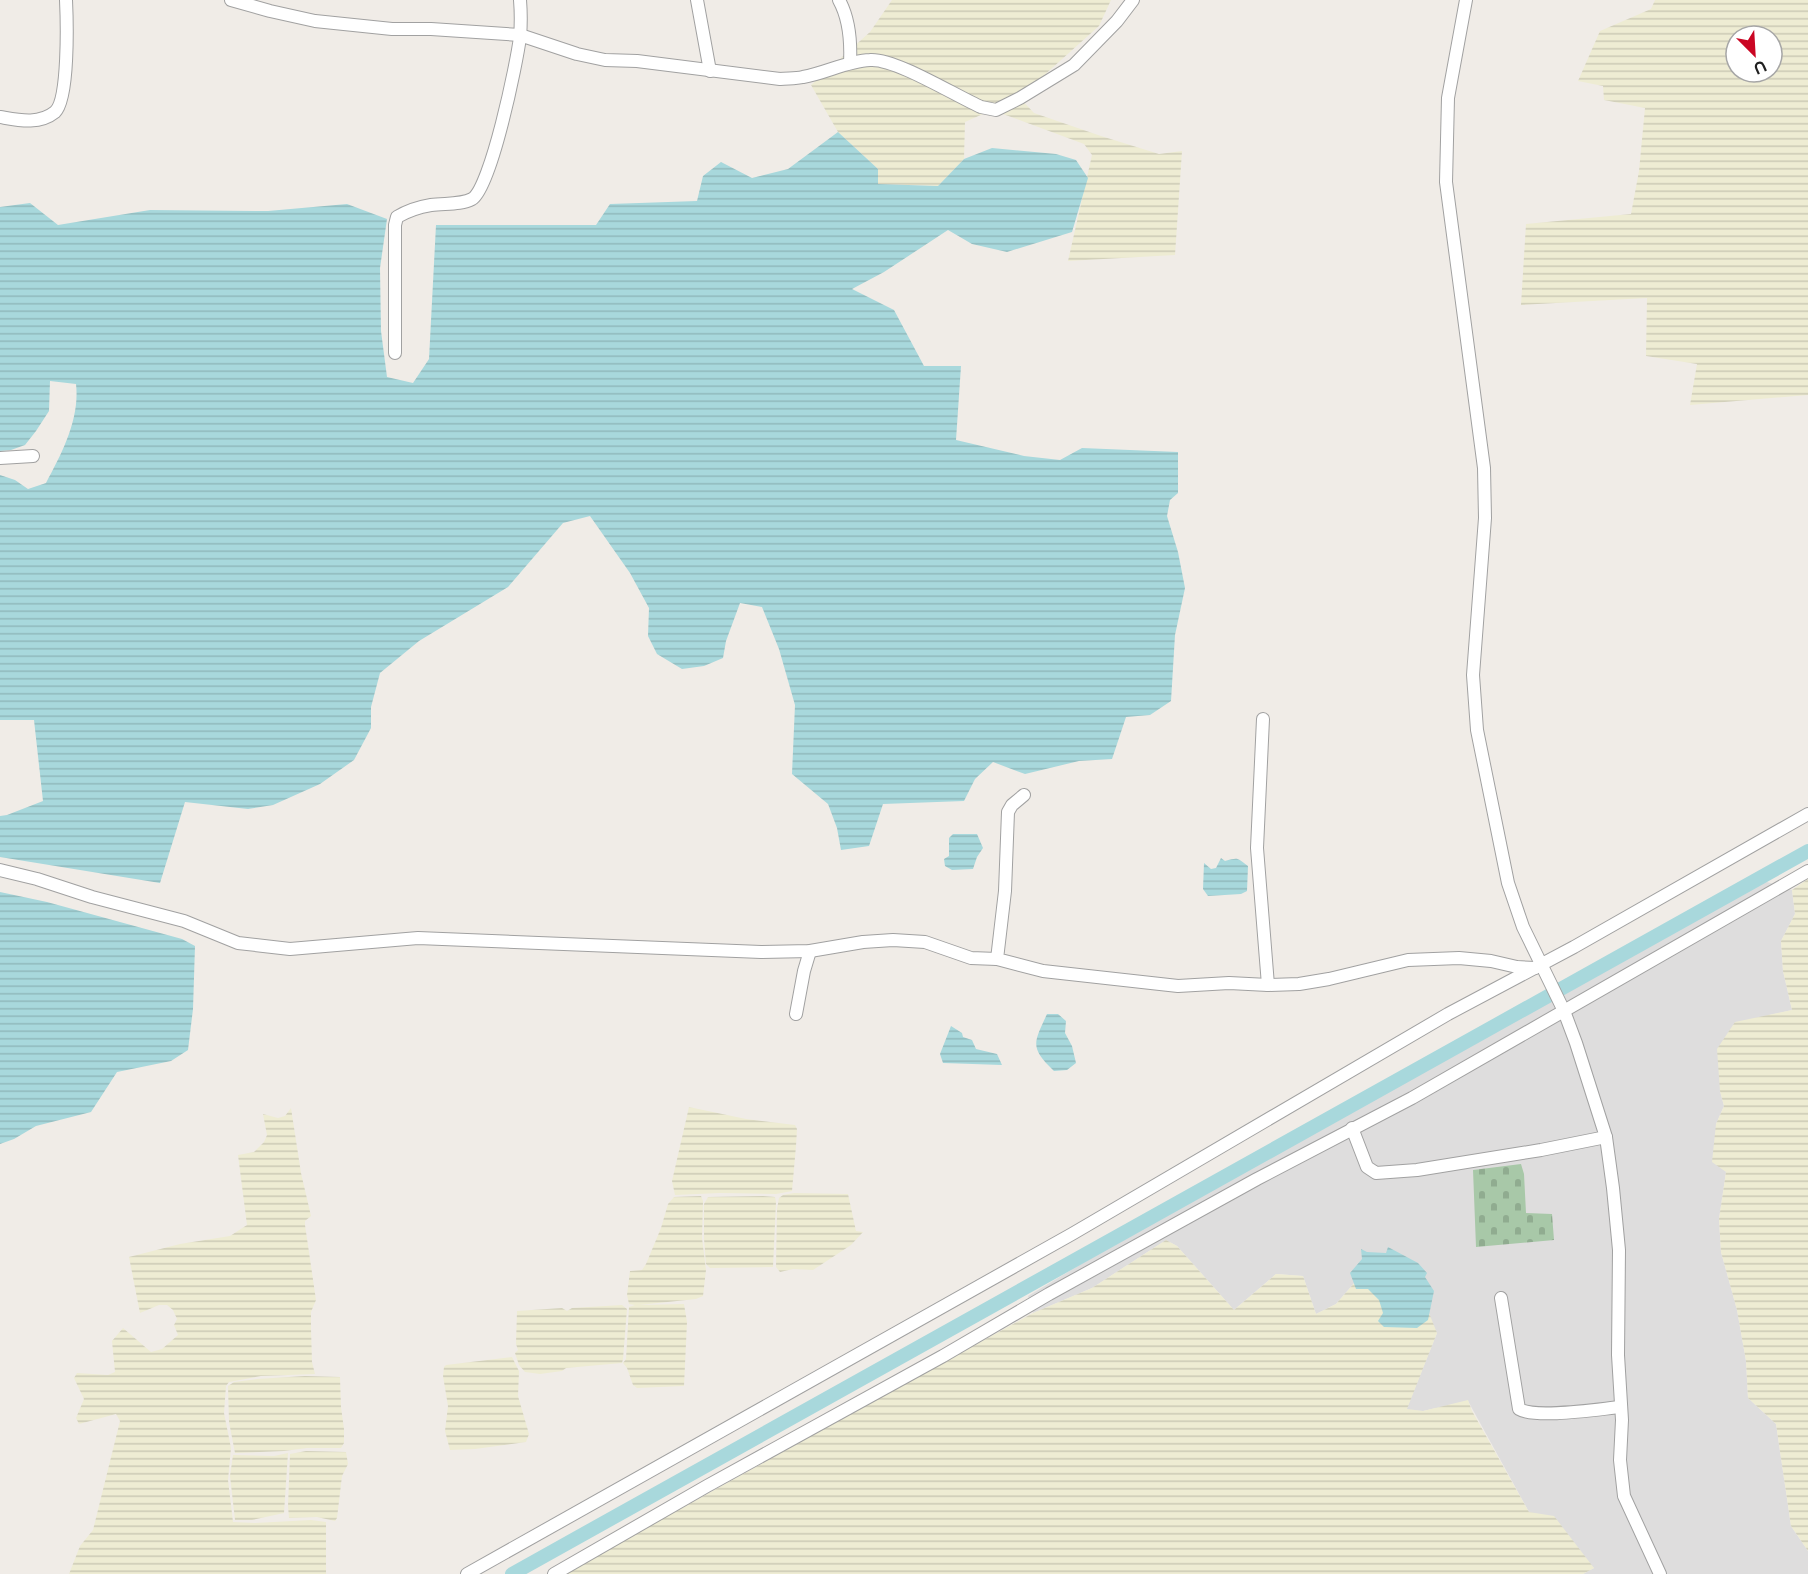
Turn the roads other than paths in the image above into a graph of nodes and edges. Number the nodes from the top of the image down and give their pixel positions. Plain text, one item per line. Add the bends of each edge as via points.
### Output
1 (66, 0) edge
2 (231, 0) edge
3 (520, 0) edge
4 (697, 0) edge
5 (839, 0) edge
6 (1133, 0) edge
7 (1466, 0) edge
8 (520, 35) junction
9 (850, 63) junction
10 (710, 70) junction
11 (0, 117) edge
12 (395, 352) dead end
13 (33, 456) dead end
14 (0, 458) edge
15 (1263, 719) dead end
16 (1024, 795) dead end
17 (1808, 814) edge
18 (0, 870) edge
19 (1808, 871) edge
20 (810, 951) junction
21 (997, 959) junction
22 (1541, 969) junction
23 (1268, 985) junction
24 (1561, 1006) junction
25 (796, 1014) dead end
26 (1352, 1128) junction
27 (1606, 1137) junction
28 (1502, 1298) dead end
29 (1621, 1407) junction
30 (467, 1574) edge
31 (554, 1574) edge
32 (1660, 1574) edge

1 - 11 street via 65,84 60,104 55,112 35,121
2 - 8 street via 355,26
3 - 8 street
4 - 10 street
5 - 9 street via 844,9
6 - 9 street via 1074,65 996,110 972,104 880,60
7 - 22 street via 1448,98 1446,182 1484,468 1485,518 1473,675 1478,730 1509,882
8 - 10 street via 605,60
8 - 12 street via 503,119 480,190 470,200 430,205 397,217
9 - 10 street via 803,78
13 - 14 street
15 - 23 street via 1257,849
16 - 21 street via 1008,812
17 - 22 street
18 - 20 street via 184,921 238,943 290,949 418,938
19 - 24 street
20 - 21 street via 893,940 925,942 971,958
20 - 25 street
21 - 23 street via 1043,971 1178,986
22 - 23 street via 1459,958 1408,960 1329,979
22 - 24 street
22 - 30 street via 1448,1014 1072,1234
24 - 26 street via 1412,1098
24 - 27 street
26 - 27 street via 1367,1167 1376,1173 1416,1170
26 - 31 street
27 - 29 street via 1619,1250
28 - 29 street via 1519,1409 1544,1413
29 - 32 street via 1624,1497

